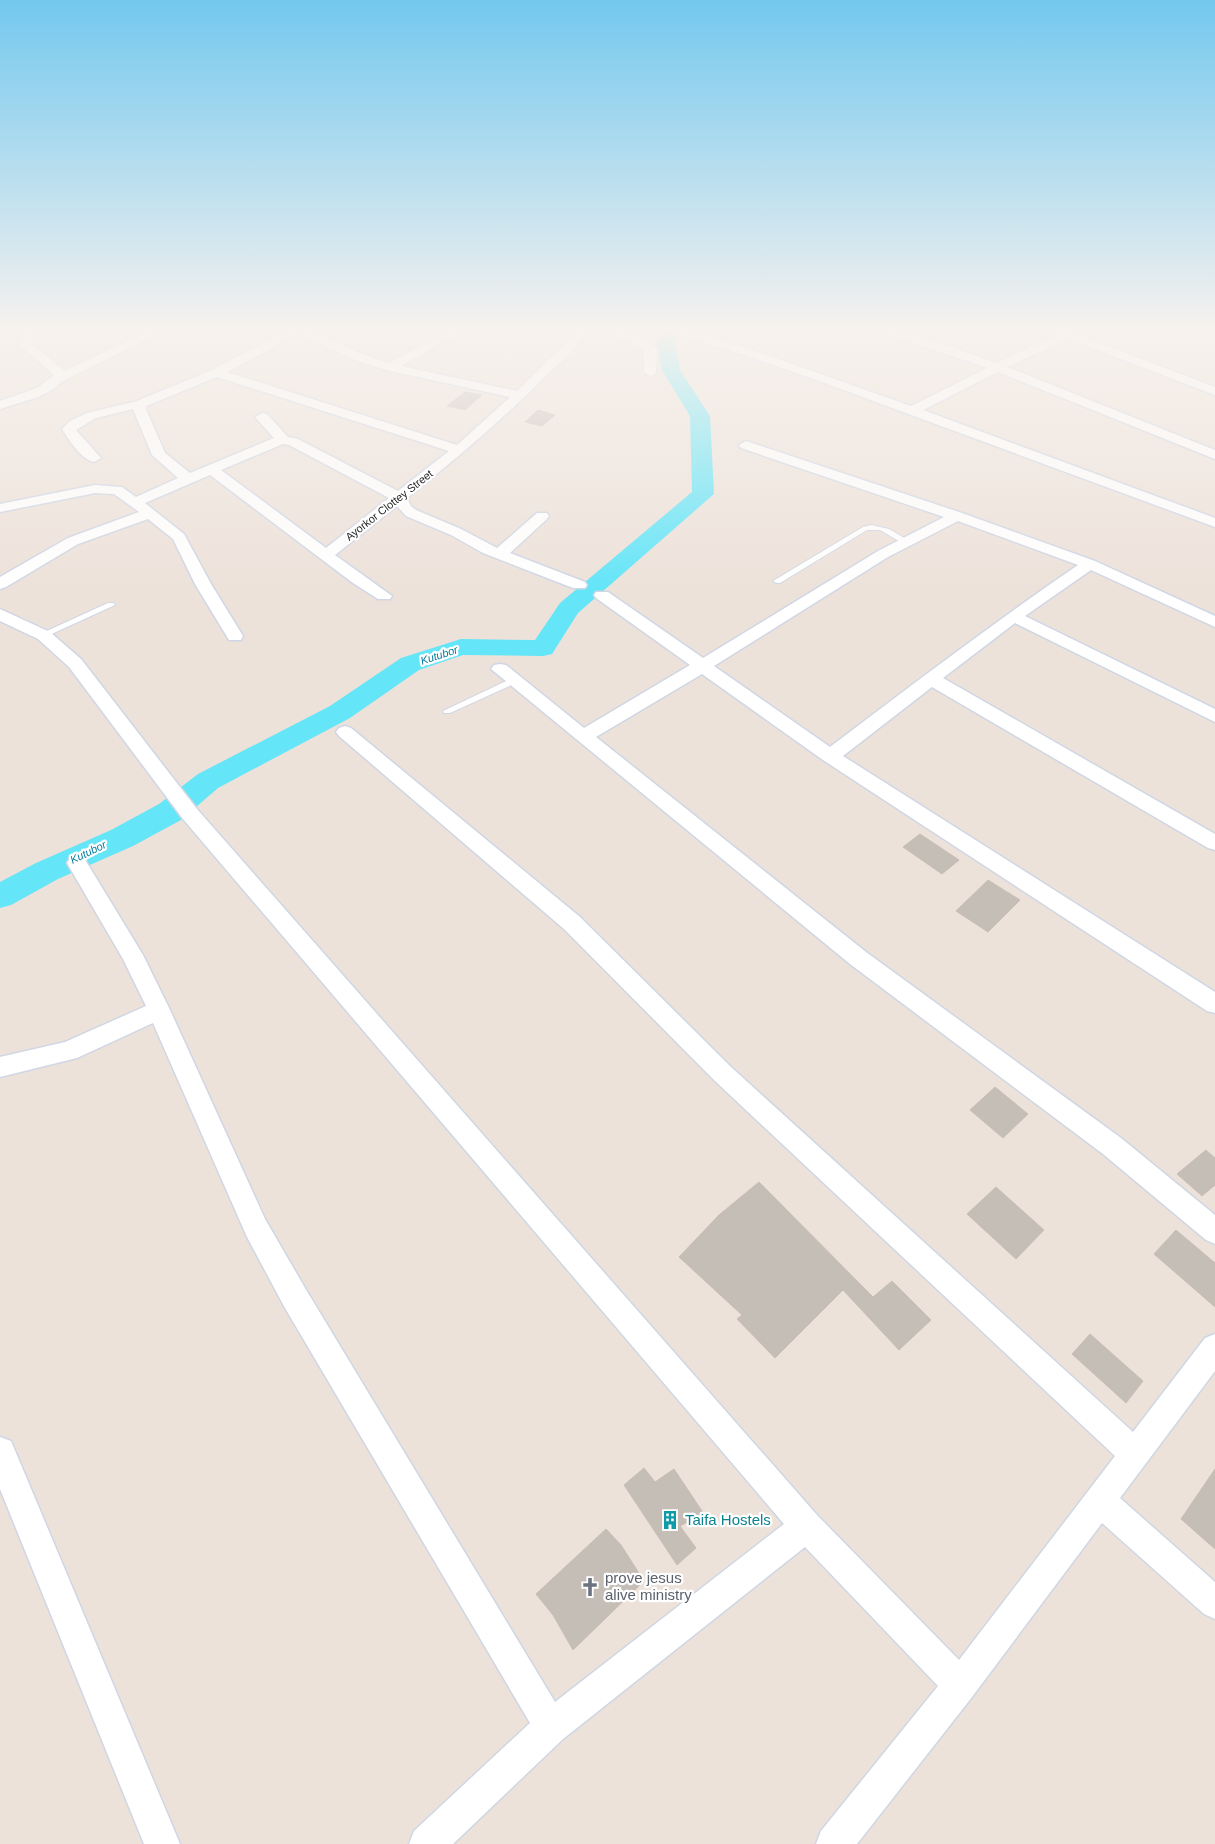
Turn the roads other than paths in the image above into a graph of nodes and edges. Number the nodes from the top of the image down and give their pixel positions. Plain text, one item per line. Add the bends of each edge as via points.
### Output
1 (94, 416) edge
2 (142, 416) edge
3 (352, 416) edge
4 (497, 416) edge
5 (926, 416) edge
6 (1119, 416) edge
7 (262, 417) dead end
8 (283, 440) junction
9 (746, 445) dead end
10 (459, 450) junction
11 (1215, 455) edge
12 (94, 458) dead end
13 (212, 470) junction
14 (189, 480) junction
15 (400, 498) junction
16 (136, 502) junction
17 (0, 508) edge
18 (150, 513) junction
19 (542, 516) dead end
20 (957, 516) junction
21 (1215, 523) edge
22 (907, 542) junction
23 (499, 554) junction
24 (326, 555) junction
25 (1090, 564) junction
26 (776, 581) dead end
27 (0, 584) edge
28 (579, 585) dead end
29 (602, 595) dead end
30 (384, 596) dead end
31 (111, 605) dead end
32 (0, 614) edge
33 (1014, 616) junction
34 (1215, 622) edge
35 (42, 635) junction
36 (235, 636) dead end
37 (702, 666) junction
38 (507, 674) joint
39 (930, 678) junction
40 (447, 711) dead end
41 (1215, 716) edge
42 (345, 732) dead end
43 (584, 736) junction
44 (830, 756) junction
45 (1215, 843) edge
46 (77, 862) dead end
47 (1215, 1004) edge
48 (159, 1010) junction
49 (0, 1067) edge
50 (1215, 1231) edge
51 (1215, 1348) edge
52 (0, 1452) edge
53 (1134, 1453) junction
54 (1099, 1500) junction
55 (806, 1526) junction
56 (1215, 1604) edge
57 (960, 1685) junction
58 (551, 1727) junction
59 (162, 1844) edge
60 (427, 1844) edge
61 (834, 1844) edge

1 - 12 street via 69,429
2 - 14 street via 160,455
3 - 10 street
4 - 10 street, Ayorkor Clottey Street
5 - 21 street
6 - 11 street
7 - 8 street
8 - 13 street
8 - 15 street via 293,442
9 - 20 street
10 - 15 street, Ayorkor Clottey Street
13 - 14 street
13 - 24 street
14 - 16 street
15 - 23 street via 411,512
15 - 24 street, Ayorkor Clottey Street
16 - 17 street via 117,490 105,488
16 - 18 street
18 - 27 street via 66,545
18 - 36 street via 179,537
19 - 23 street
20 - 22 street
20 - 25 street
22 - 26 lane via 882,528 865,528
22 - 37 street
23 - 28 street
24 - 30 street
25 - 33 street
25 - 34 street
29 - 37 street
31 - 35 lane
32 - 35 street
33 - 39 street
33 - 41 street
35 - 55 street via 75,663 190,814
37 - 43 street
37 - 44 street
38 - 40 lane
38 - 43 street
39 - 44 street
39 - 45 street
42 - 53 street via 572,923 723,1074
43 - 50 street via 858,958 1112,1146
44 - 47 street
46 - 48 street via 126,944
48 - 49 street via 70,1051
48 - 58 street via 256,1228
51 - 53 street
52 - 59 street
53 - 54 street
54 - 56 street
54 - 57 street
55 - 57 street
55 - 58 street
57 - 61 street
58 - 60 street

